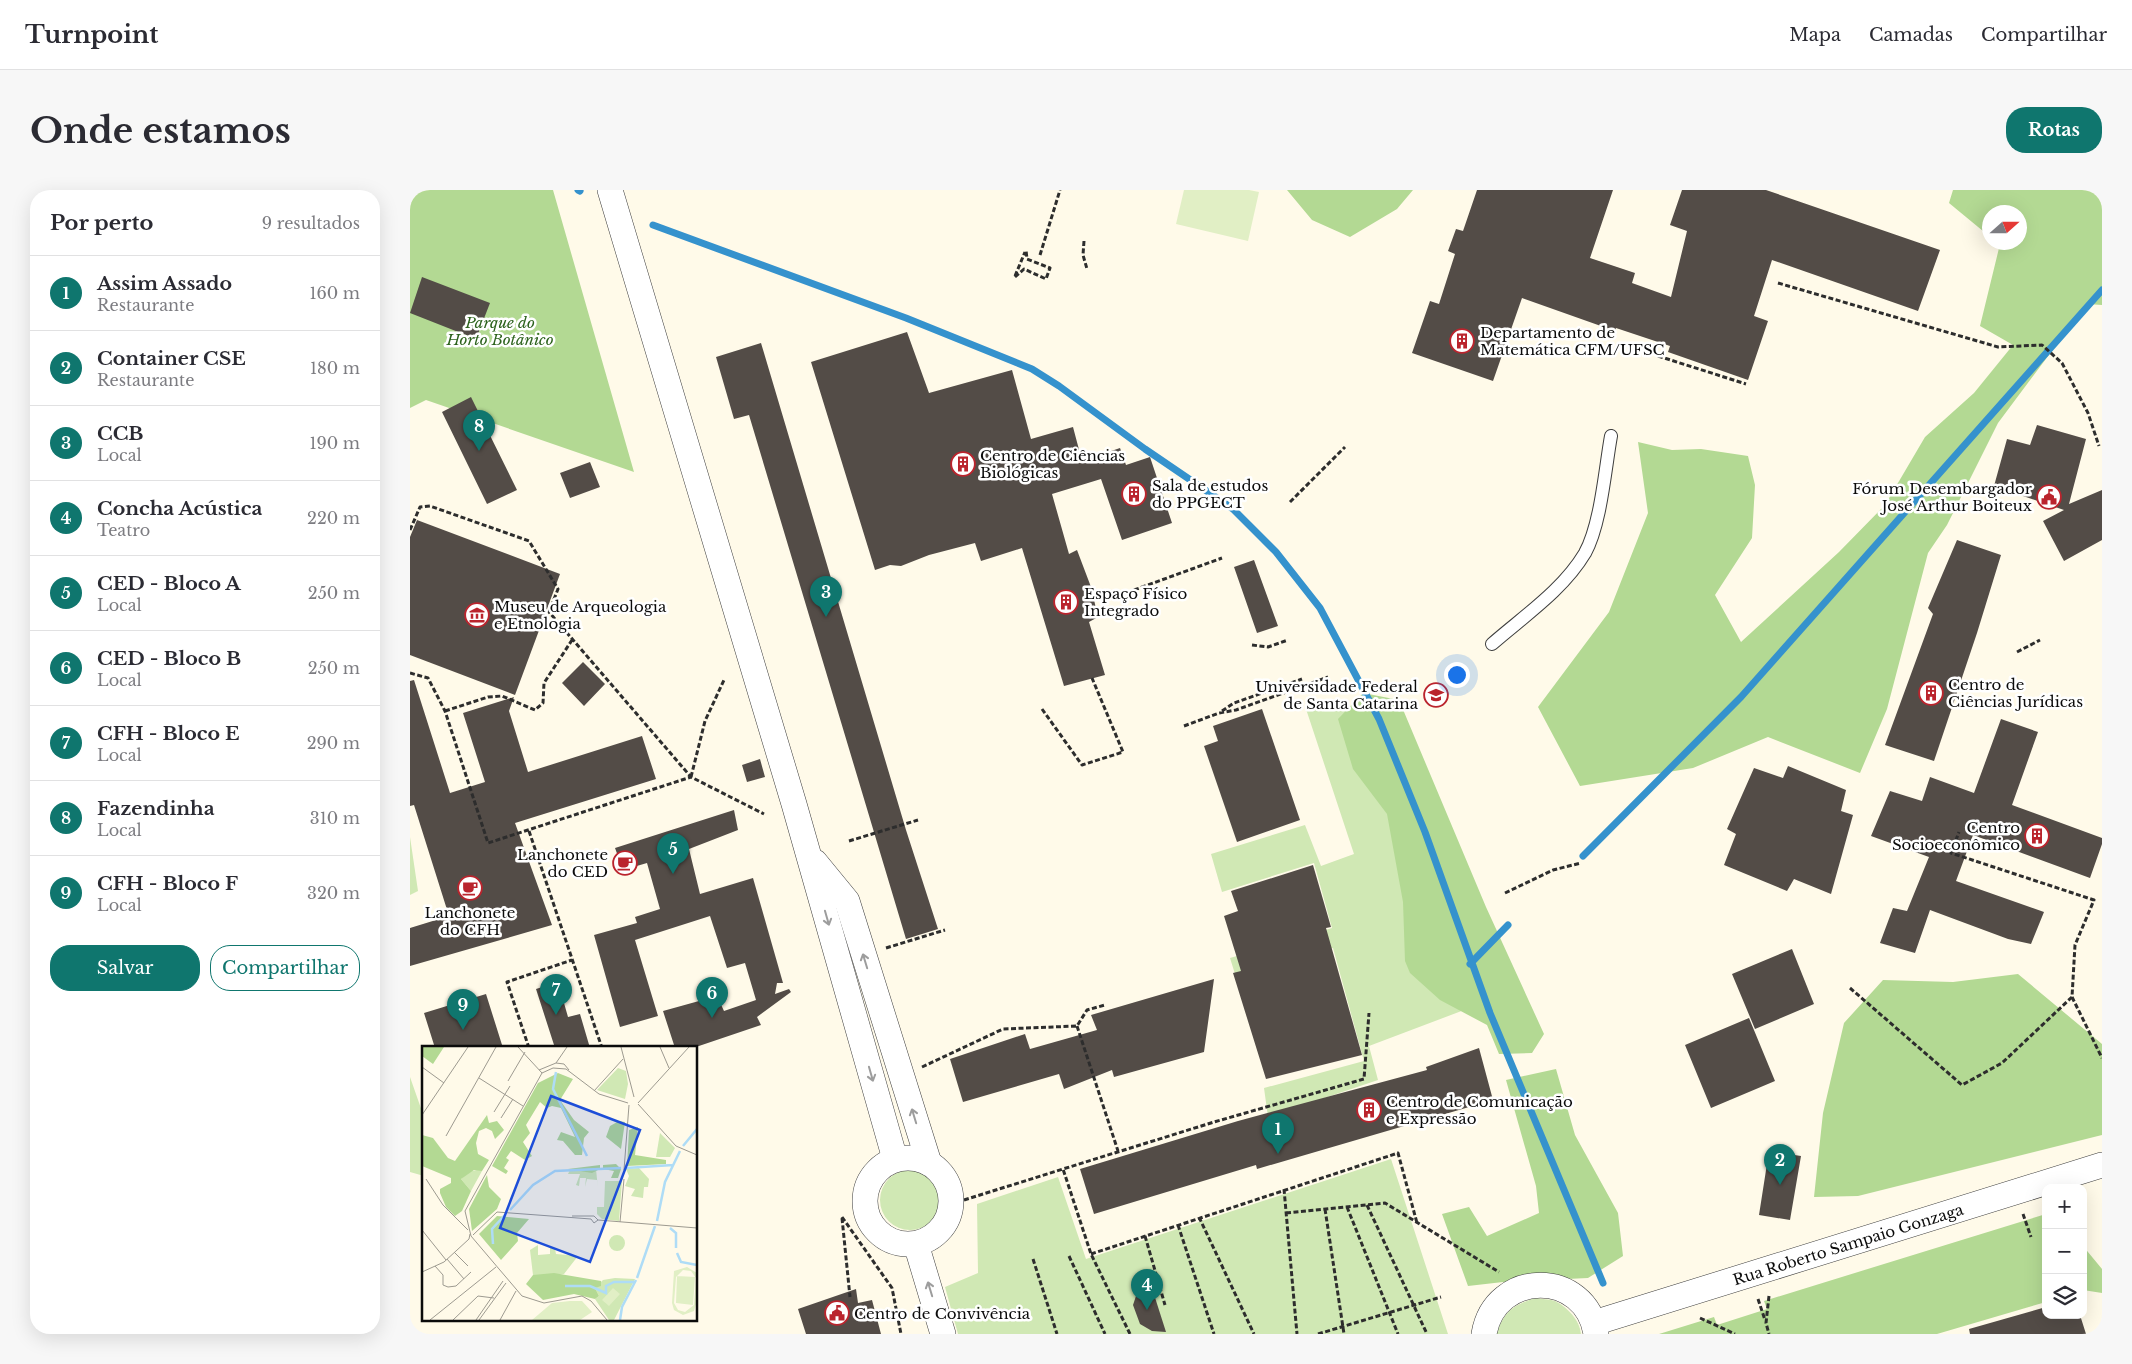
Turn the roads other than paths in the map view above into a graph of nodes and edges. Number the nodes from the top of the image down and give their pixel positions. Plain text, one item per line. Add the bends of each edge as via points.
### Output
1 (610, 190) edge
2 (1612, 436) dead end
3 (1492, 644) dead end
4 (808, 854) junction
5 (895, 1160) junction
6 (929, 1163) junction
7 (2102, 1165) edge
8 (916, 1244) junction
9 (1595, 1329) edge
10 (943, 1334) edge
11 (1484, 1334) edge

1 - 4 street
2 - 3 lane via 1596,521 1585,551 1566,579
4 -> 5 street
6 -> 4 street via 847,901
5 - 6 street via 912,1158
5 - 8 street via 874,1174 865,1197 866,1210 879,1233 890,1241
6 - 8 street via 950,1187 952,1202 942,1229 930,1239
7 - 9 street, Rua Roberto Sampaio Gonzaga
10 -> 8 street
9 - 11 street via 1586,1308 1573,1295 1558,1287 1540,1284 1522,1287 1506,1295 1494,1308

